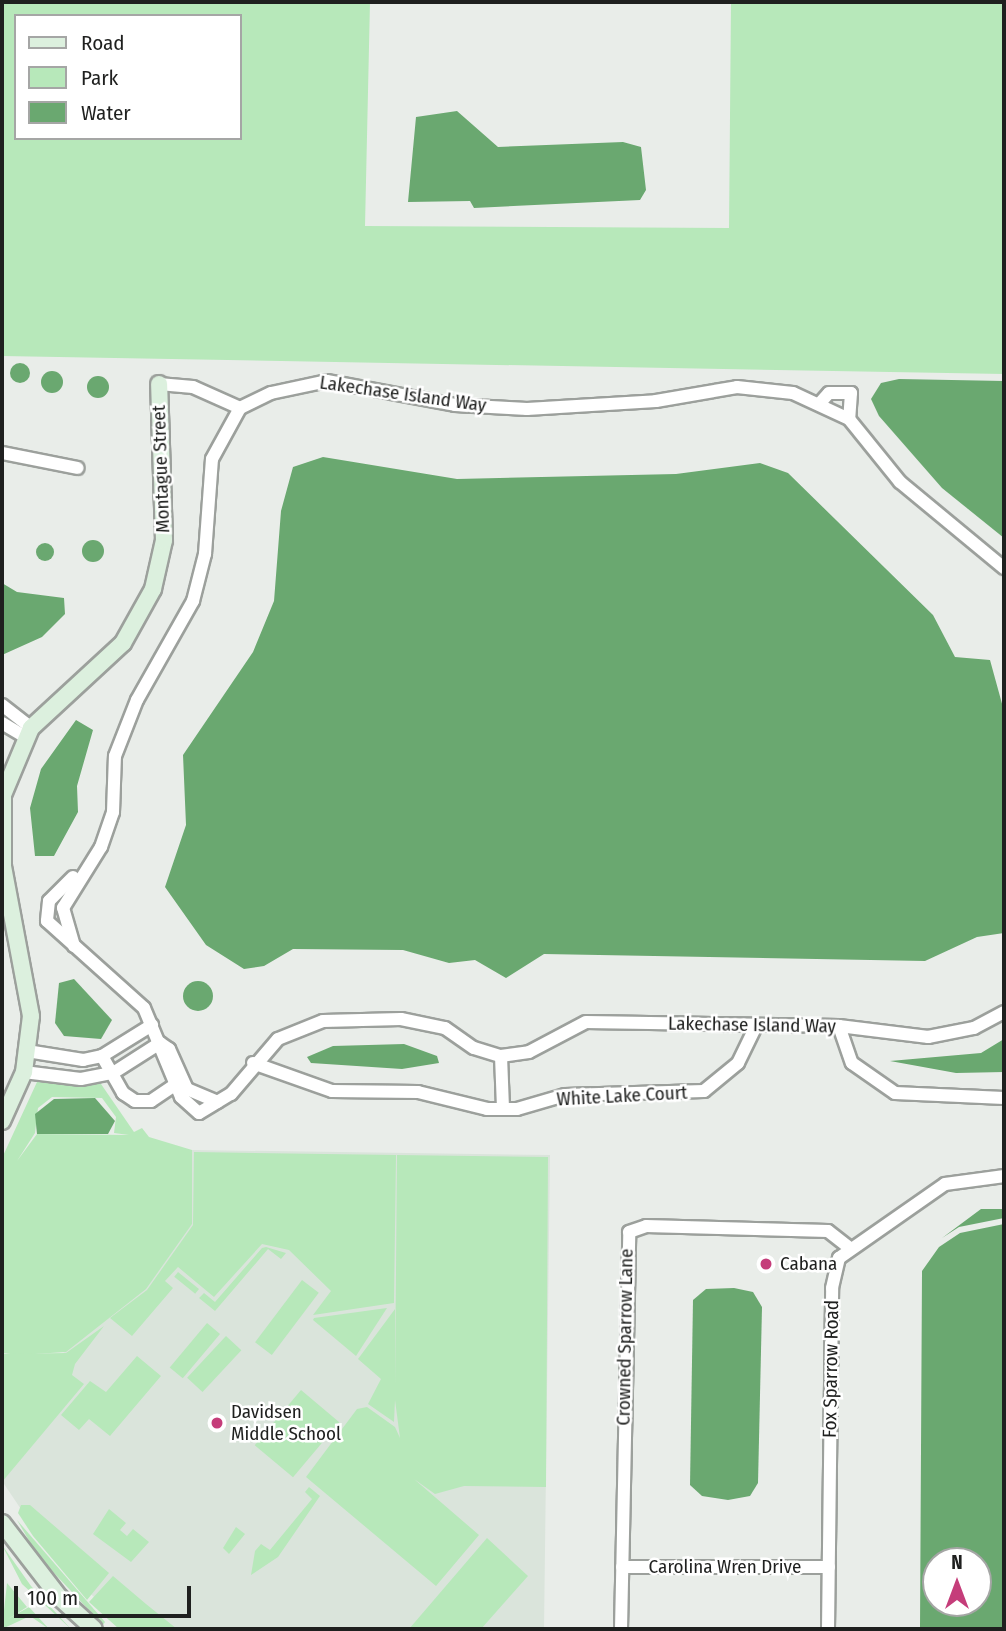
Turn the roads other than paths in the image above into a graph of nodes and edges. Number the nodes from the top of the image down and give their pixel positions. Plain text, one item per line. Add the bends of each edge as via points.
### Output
1 (159, 384) joint
2 (820, 403) junction
3 (240, 408) junction
4 (849, 419) junction
5 (2, 453) edge
6 (78, 468) dead end
7 (1004, 568) edge
8 (2, 705) edge
9 (2, 723) edge
10 (28, 732) junction
11 (1004, 1012) edge
12 (152, 1025) junction
13 (756, 1026) junction
14 (839, 1026) junction
15 (160, 1043) junction
16 (27, 1051) junction
17 (102, 1056) junction
18 (501, 1056) junction
19 (253, 1063) junction
20 (24, 1072) junction
21 (113, 1073) junction
22 (179, 1084) junction
23 (1004, 1098) edge
24 (503, 1109) junction
25 (2, 1121) edge
26 (1004, 1176) edge
27 (850, 1248) junction
28 (2, 1523) edge
29 (2, 1536) edge
30 (622, 1567) junction
31 (829, 1567) junction
32 (81, 1629) edge
33 (94, 1629) edge
34 (621, 1629) edge
35 (828, 1629) edge

1 - 3 street via 193,387
1 - 10 street, Montague Street via 164,540 153,589 123,643
2 - 3 street, Lakechase Island Way via 793,393 737,387 643,402 527,409 455,405 327,381 299,382
2 - 4 street, Lakechase Island Way
2 - 4 street, Lakechase Island Way via 829,393 851,393
3 - 12 street via 212,459 205,554 193,601 137,700 115,756 113,812 101,847 63,908 74,946 144,1008
4 - 7 street, Lakechase Island Way via 900,482
5 - 6 street
8 - 10 street
9 - 10 street
10 - 16 street, Montague Street via 3,795 3,843 28,974
11 - 14 street, Lakechase Island Way via 974,1028 928,1037
12 - 15 street
12 - 17 street
13 - 14 street, Lakechase Island Way
13 - 18 street, Lakechase Island Way via 586,1022 529,1052
13 - 24 street, White Lake Court via 738,1063 704,1091 565,1095
14 - 23 street via 852,1063 895,1093
15 - 21 street
15 - 22 street
16 - 17 street via 83,1060
16 - 20 street, Montague Street
17 - 21 street
18 - 19 street via 474,1048 445,1028 412,1021 323,1021 278,1039
18 - 24 street
19 - 22 street via 207,1113 191,1110
19 - 24 street, White Lake Court via 332,1091 452,1095
20 - 21 street via 81,1079
20 - 25 street, Montague Street
21 - 22 street via 135,1101 151,1101
26 - 27 street, Fox Sparrow Road via 945,1184
27 - 30 street, Crowned Sparrow Lane via 814,1230 646,1226 629,1232
27 - 31 street, Fox Sparrow Road via 839,1258 832,1288
28 - 33 street via 60,1597
29 - 32 street
30 - 31 street, Carolina Wren Drive
30 - 34 street, Crowned Sparrow Lane
31 - 35 street, Fox Sparrow Road

